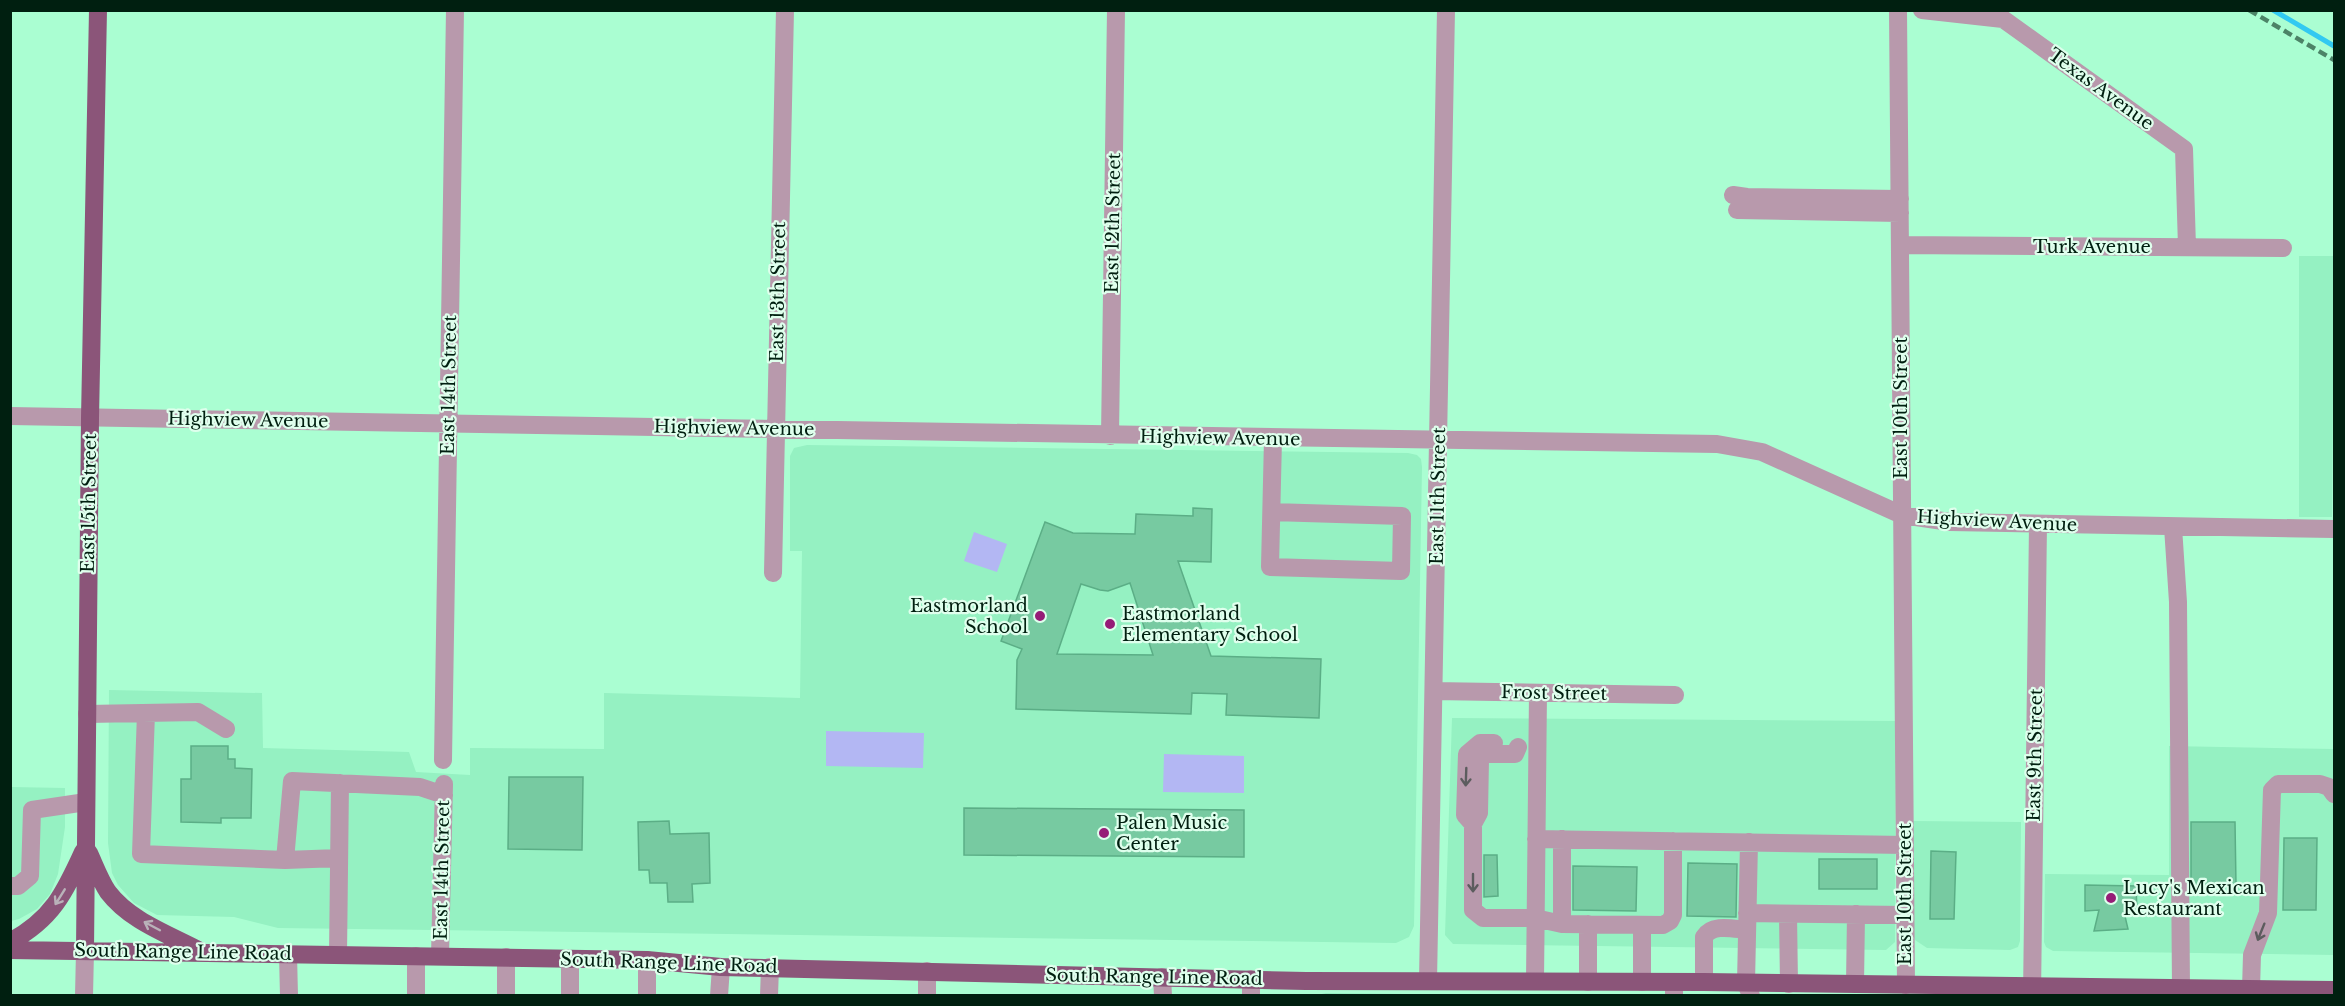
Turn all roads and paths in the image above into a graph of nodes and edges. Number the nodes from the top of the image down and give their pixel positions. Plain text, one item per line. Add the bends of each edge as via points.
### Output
1 (98, 10) edge
2 (455, 10) edge
3 (785, 10) edge
4 (1116, 10) edge
5 (1446, 10) edge
6 (1898, 10) edge
7 (1922, 10) edge
8 (1735, 203) dead end
9 (1900, 206) junction
10 (1900, 245) junction
11 (2187, 247) junction
12 (2283, 248) dead end
13 (10, 416) edge
14 (90, 418) junction
15 (448, 422) junction
16 (776, 429) junction
17 (1110, 436) junction
18 (1273, 439) junction
19 (1439, 441) junction
20 (1272, 512) junction
21 (1902, 515) junction
22 (2038, 524) junction
23 (2173, 527) junction
24 (2334, 529) edge
25 (773, 573) dead end
26 (1434, 691) junction
27 (1538, 693) junction
28 (1675, 695) dead end
29 (146, 713) junction
30 (87, 714) junction
31 (226, 729) dead end
32 (1537, 748) junction
33 (443, 760) dead end
34 (340, 783) junction
35 (2334, 794) edge
36 (86, 802) junction
37 (1536, 839) junction
38 (1562, 839) junction
39 (1673, 841) junction
40 (1749, 842) junction
41 (86, 845) junction
42 (1905, 845) junction
43 (339, 858) junction
44 (285, 860) junction
45 (10, 886) edge
46 (1788, 914) junction
47 (1856, 914) junction
48 (1905, 915) junction
49 (1535, 918) junction
50 (1747, 922) junction
51 (1562, 924) junction
52 (1588, 924) junction
53 (1642, 925) junction
54 (10, 942) edge
55 (10, 950) edge
56 (85, 951) junction
57 (204, 953) junction
58 (288, 954) junction
59 (338, 955) junction
60 (416, 956) junction
61 (441, 956) junction
62 (506, 957) junction
63 (570, 959) junction
64 (647, 960) junction
65 (721, 967) junction
66 (770, 967) junction
67 (927, 971) junction
68 (1162, 977) junction
69 (1428, 981) junction
70 (1535, 981) junction
71 (1642, 982) junction
72 (1704, 982) junction
73 (1789, 984) junction
74 (1855, 984) junction
75 (1906, 985) junction
76 (1594, 986) edge
77 (1251, 987) edge
78 (1306, 988) edge
79 (1355, 988) edge
80 (1463, 988) edge
81 (1482, 988) edge
82 (2181, 988) junction
83 (1674, 989) edge
84 (1749, 989) edge
85 (2251, 989) junction
86 (2334, 990) edge
87 (2032, 991) edge
88 (84, 996) edge
89 (289, 996) edge
90 (416, 996) edge
91 (506, 996) edge
92 (570, 996) edge
93 (647, 996) edge
94 (719, 996) edge
95 (769, 996) edge
96 (927, 996) edge
97 (1163, 996) edge

1 - 14 main road, East 15th Street
2 - 15 street, East 14th Street
3 - 16 street, East 13th Street
4 - 17 street, East 12th Street
5 - 19 street, East 11th Street
6 - 9 street, East 10th Street
7 - 11 street, Texas Avenue via 2004,19 2184,149
8 - 9 street via 1747,197
9 - 10 street, East 10th Street
10 - 11 street, Turk Avenue
10 - 21 street, East 10th Street
11 - 12 street, Turk Avenue
13 - 14 street, Highview Avenue
14 - 15 street, Highview Avenue
14 - 30 main road, East 15th Street
15 - 16 street, Highview Avenue
15 - 33 street, East 14th Street
16 - 17 street, Highview Avenue
16 - 25 street, East 13th Street
17 - 18 street, Highview Avenue
18 - 19 street, Highview Avenue
18 - 20 street
19 - 21 street, Highview Avenue via 1717,444 1762,452
19 - 26 street, East 11th Street
20 - 20 street via 1270,567 1401,571 1402,516
21 - 22 street, Highview Avenue via 1950,522
21 - 42 street, East 10th Street
22 - 23 street, Highview Avenue
22 - 87 street, East 9th Street
23 - 24 street, Highview Avenue
23 - 82 street via 2178,602
26 - 27 street, Frost Street
26 - 69 street, East 11th Street
27 - 28 street, Frost Street
27 - 32 street
29 - 30 street
29 - 31 street via 198,712
29 - 44 street via 141,854
30 - 36 main road, East 15th Street
32 - 37 street
32 -> 49 street via 1518,747 1515,754 1484,754 1480,760 1479,813 1473,824 1473,910 1483,918
34 - 43 street
34 - 44 street via 292,781
34 - 61 street, East 14th Street via 444,790
35 -> 85 street via 2329,786 2320,784 2278,784 2272,790 2268,913 2252,954
36 - 41 main road, East 15th Street
36 - 45 street via 32,810 30,876 18,886
37 - 38 street
37 - 49 street
38 - 39 street
38 - 51 street
39 - 40 street
39 - 53 street via 1673,915 1663,925
40 - 42 street
40 - 50 street
41 -> 54 main road via 60,900 33,929
41 - 56 main road, East 15th Street
57 -> 41 main road via 139,919 118,903 99,875
42 - 48 street, East 10th Street
43 - 44 street
43 - 59 street
46 - 47 street
46 - 50 street
46 - 73 street
47 - 48 street
47 - 74 street
48 - 75 street, East 10th Street
49 - 51 street
49 - 70 street
50 - 72 street via 1707,932
50 - 84 street
51 - 52 street
52 - 53 street
52 - 76 street
53 - 71 street
55 - 56 main road, South Range Line Road
56 - 57 main road, South Range Line Road
56 - 88 street, East 15th Street
57 - 58 main road, South Range Line Road
58 - 59 main road, South Range Line Road
58 - 89 street
59 - 60 main road, South Range Line Road
60 - 61 main road, South Range Line Road
60 - 90 street
61 - 62 main road, South Range Line Road
62 - 63 main road, South Range Line Road
62 - 91 street
63 - 64 main road, South Range Line Road
63 - 92 street
64 - 65 main road, South Range Line Road
64 - 93 street
65 - 66 main road, South Range Line Road
65 - 94 street
66 - 67 main road, South Range Line Road
66 - 95 street
67 - 68 main road, South Range Line Road
67 - 96 street
68 - 77 main road, South Range Line Road
68 - 97 street
69 - 79 main road, South Range Line Road
69 - 80 main road, South Range Line Road
70 - 76 main road, South Range Line Road
70 - 81 main road, South Range Line Road
71 - 76 main road, South Range Line Road
71 - 83 main road, South Range Line Road
72 - 83 main road, South Range Line Road
72 - 84 main road, South Range Line Road
73 - 74 main road, South Range Line Road
73 - 84 main road, South Range Line Road
74 - 75 main road, South Range Line Road
75 - 87 main road, South Range Line Road
77 - 78 main road, South Range Line Road
78 - 79 main road, South Range Line Road
80 - 81 main road, South Range Line Road
82 - 85 main road, South Range Line Road
82 - 87 main road, South Range Line Road
85 - 86 main road, South Range Line Road

